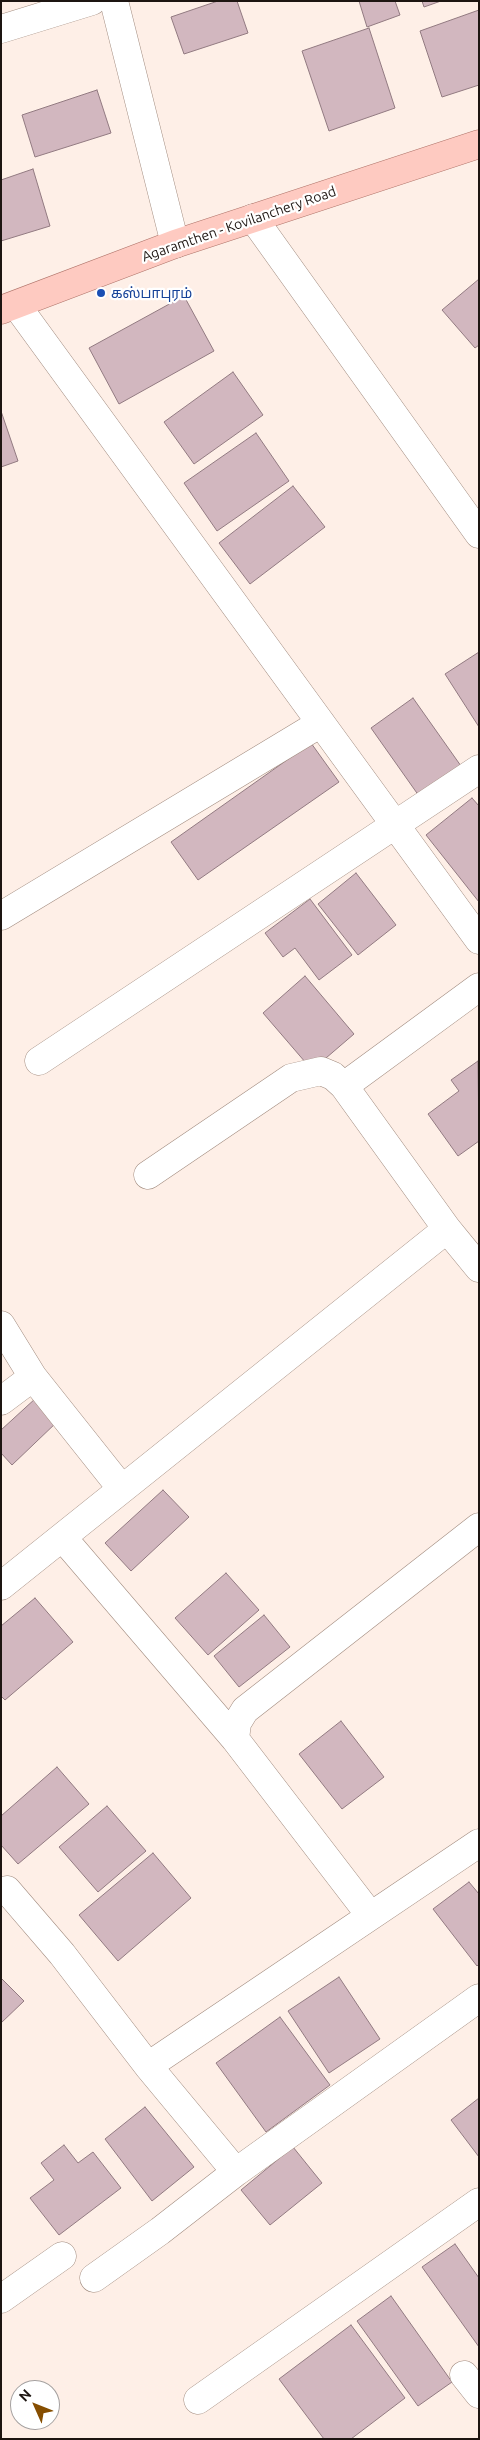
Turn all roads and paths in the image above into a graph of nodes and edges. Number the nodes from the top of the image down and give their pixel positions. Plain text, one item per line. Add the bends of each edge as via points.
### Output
1 (92, 1) edge
2 (114, 1) edge
3 (1, 29) edge
4 (479, 144) edge
5 (253, 218) junction
6 (175, 244) junction
7 (9, 308) edge
8 (476, 525) edge
9 (321, 723) junction
10 (479, 769) edge
11 (394, 824) junction
12 (1, 916) edge
13 (479, 940) edge
14 (479, 987) edge
15 (39, 1061) dead end
16 (344, 1086) junction
17 (148, 1175) dead end
18 (447, 1229) junction
19 (479, 1268) edge
20 (1, 1325) edge
21 (33, 1377) junction
22 (1, 1401) edge
23 (122, 1488) junction
24 (479, 1527) edge
25 (63, 1538) junction
26 (1, 1586) edge
27 (235, 1739) junction
28 (479, 1843) edge
29 (3, 1889) edge
30 (370, 1915) junction
31 (479, 1998) edge
32 (148, 2066) junction
33 (236, 2172) junction
34 (479, 2202) edge
35 (62, 2256) dead end
36 (94, 2278) dead end
37 (1, 2299) edge
38 (198, 2400) dead end

1 - 3 street
2 - 6 street
4 - 5 main road, Agaramthen - Kovilanchery Road
5 - 6 main road, Agaramthen - Kovilanchery Road
5 - 8 street
6 - 7 main road, Agaramthen - Kovilanchery Road
7 - 9 street
9 - 11 street
9 - 12 street
10 - 11 street
11 - 13 street
11 - 15 street
14 - 16 street
16 - 17 street via 321,1071 290,1078
16 - 18 street
18 - 19 street
18 - 23 street
20 - 21 street
21 - 22 street
21 - 23 street
23 - 25 street
24 - 27 street via 245,1710 237,1723
25 - 26 street
25 - 27 street
27 - 30 street
28 - 30 street
29 - 32 street via 62,1954
30 - 32 street
31 - 33 street
32 - 33 street
33 - 36 street
34 - 38 street
35 - 37 street

